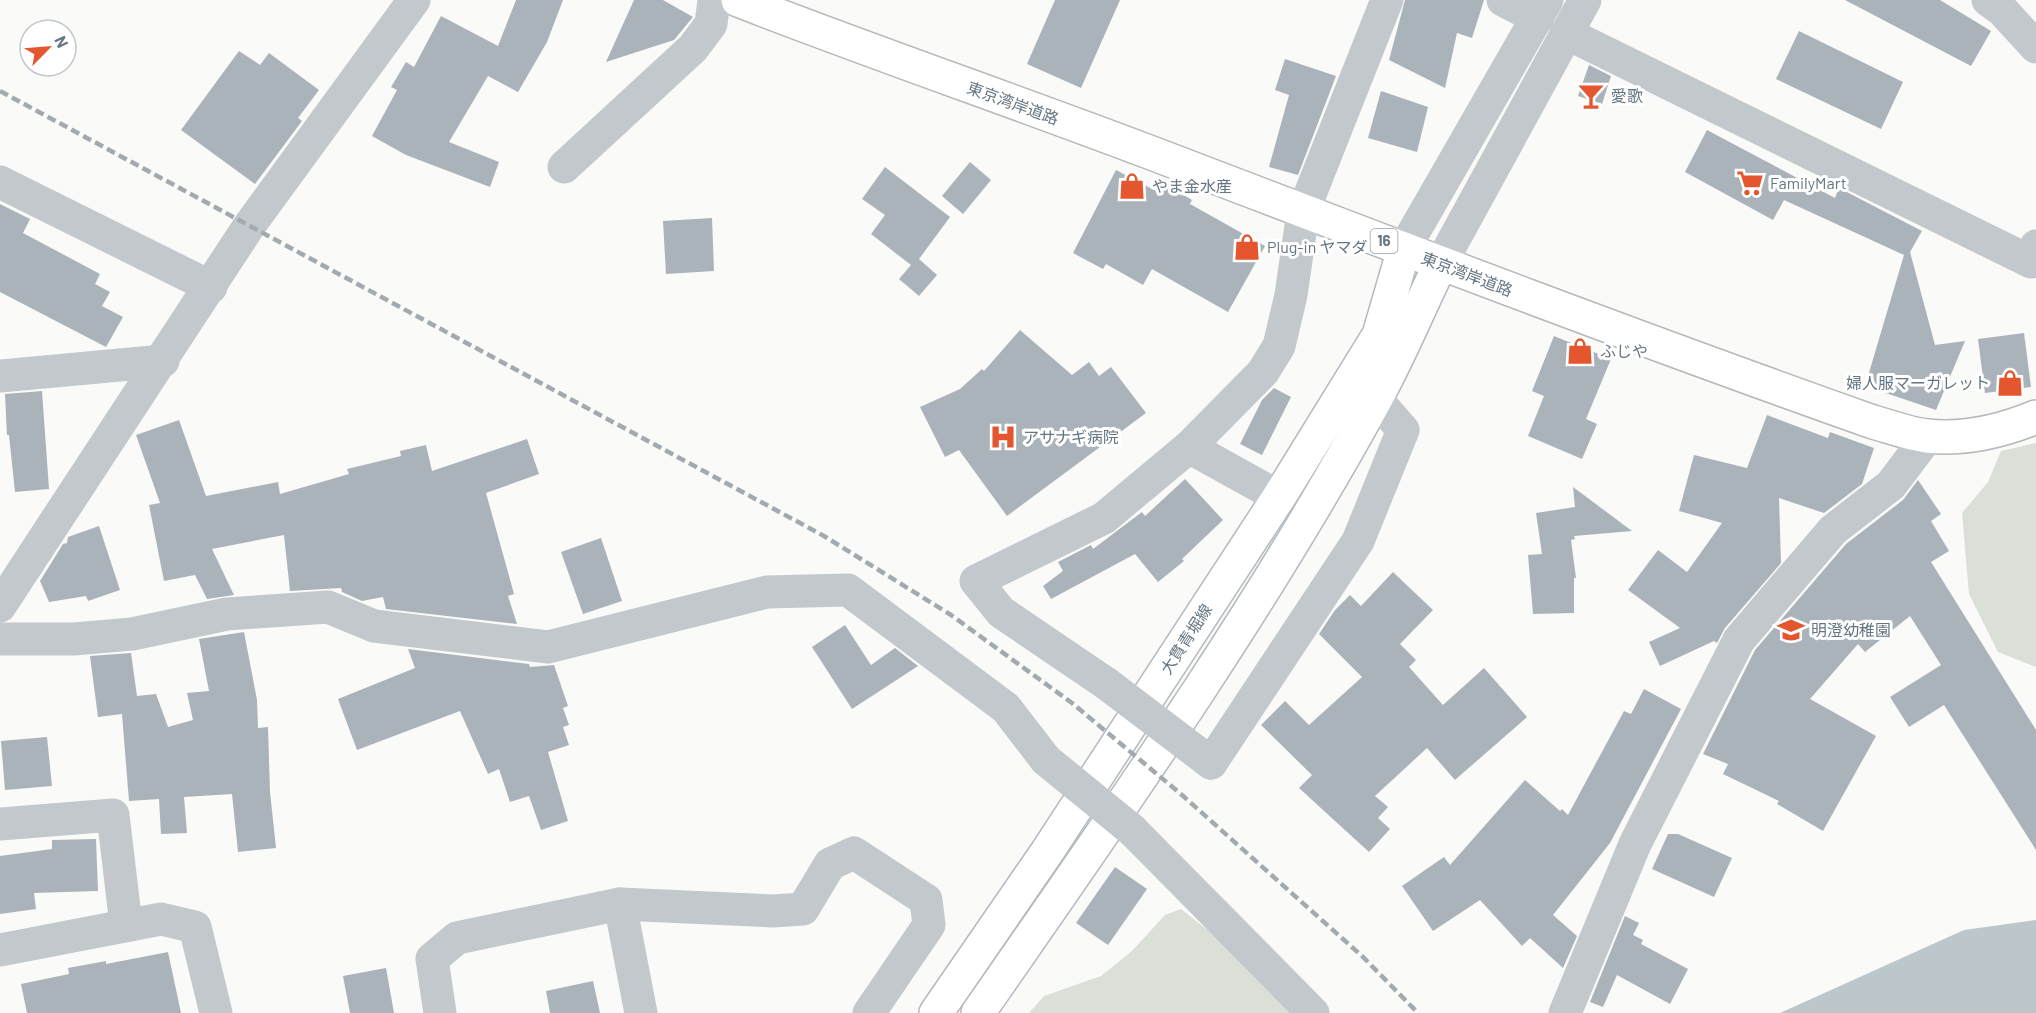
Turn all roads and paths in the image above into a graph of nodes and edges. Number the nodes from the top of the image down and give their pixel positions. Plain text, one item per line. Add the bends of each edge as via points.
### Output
1 (414, 0) edge
2 (714, 0) edge
3 (738, 0) edge
4 (1388, 0) edge
5 (1503, 0) edge
6 (1586, 0) edge
7 (1988, 0) edge
8 (1543, 9) edge
9 (1568, 34) junction
10 (2036, 46) edge
11 (564, 167) dead end
12 (0, 182) edge
13 (1303, 212) junction
14 (2036, 246) edge
15 (1404, 249) junction
16 (1440, 265) junction
17 (211, 287) junction
18 (163, 361) junction
19 (0, 376) edge
20 (1376, 399) junction
21 (2036, 417) edge
22 (1928, 436) junction
23 (1189, 447) junction
24 (1279, 497) junction
25 (0, 606) edge
26 (0, 639) edge
27 (0, 824) edge
28 (620, 904) junction
29 (126, 925) junction
30 (0, 950) edge
31 (216, 1013) edge
32 (440, 1013) edge
33 (641, 1013) edge
34 (869, 1013) edge
35 (936, 1013) edge
36 (978, 1013) edge
37 (1313, 1013) edge
38 (1565, 1013) edge

1 - 17 street via 249,226
2 - 11 street via 711,24 693,48
3 - 13 main road, 東京湾岸道路 / 16
4 - 13 street
5 - 8 street
6 - 9 street
7 - 10 street
8 - 15 street
9 - 14 street via 2031,262
9 - 16 street
12 - 17 street
13 - 15 main road, 東京湾岸道路 / 16
13 - 23 street via 1279,346 1263,372
15 - 16 main road, 東京湾岸道路 / 16
15 - 24 main road, 大貫青堀線 via 1379,335
16 - 20 main road
16 - 22 main road, 東京湾岸道路 / 16 via 1873,422
17 - 18 street
18 - 19 street
18 - 25 street
20 - 23 street, bridge via 1403,430 1358,541 1211,763 1107,684 1000,612 976,581 1104,518
20 - 36 main road via 1260,599
21 - 22 main road, 東京湾岸道路 / 16 via 1971,436
22 - 38 street via 1892,486 1833,530 1739,640 1635,844
23 - 24 street
24 - 35 main road, 大貫青堀線 via 1047,852
26 - 37 street, bridge via 132,634 227,614 328,607 375,626 548,647 767,592 848,590 1006,708 1046,760 1132,830
27 - 29 street via 113,815
28 - 32 street via 457,938 432,958
28 - 33 street
28 - 34 street via 803,909 830,864 854,853 926,900 929,925
29 - 30 street
29 - 31 street via 161,919 195,927

